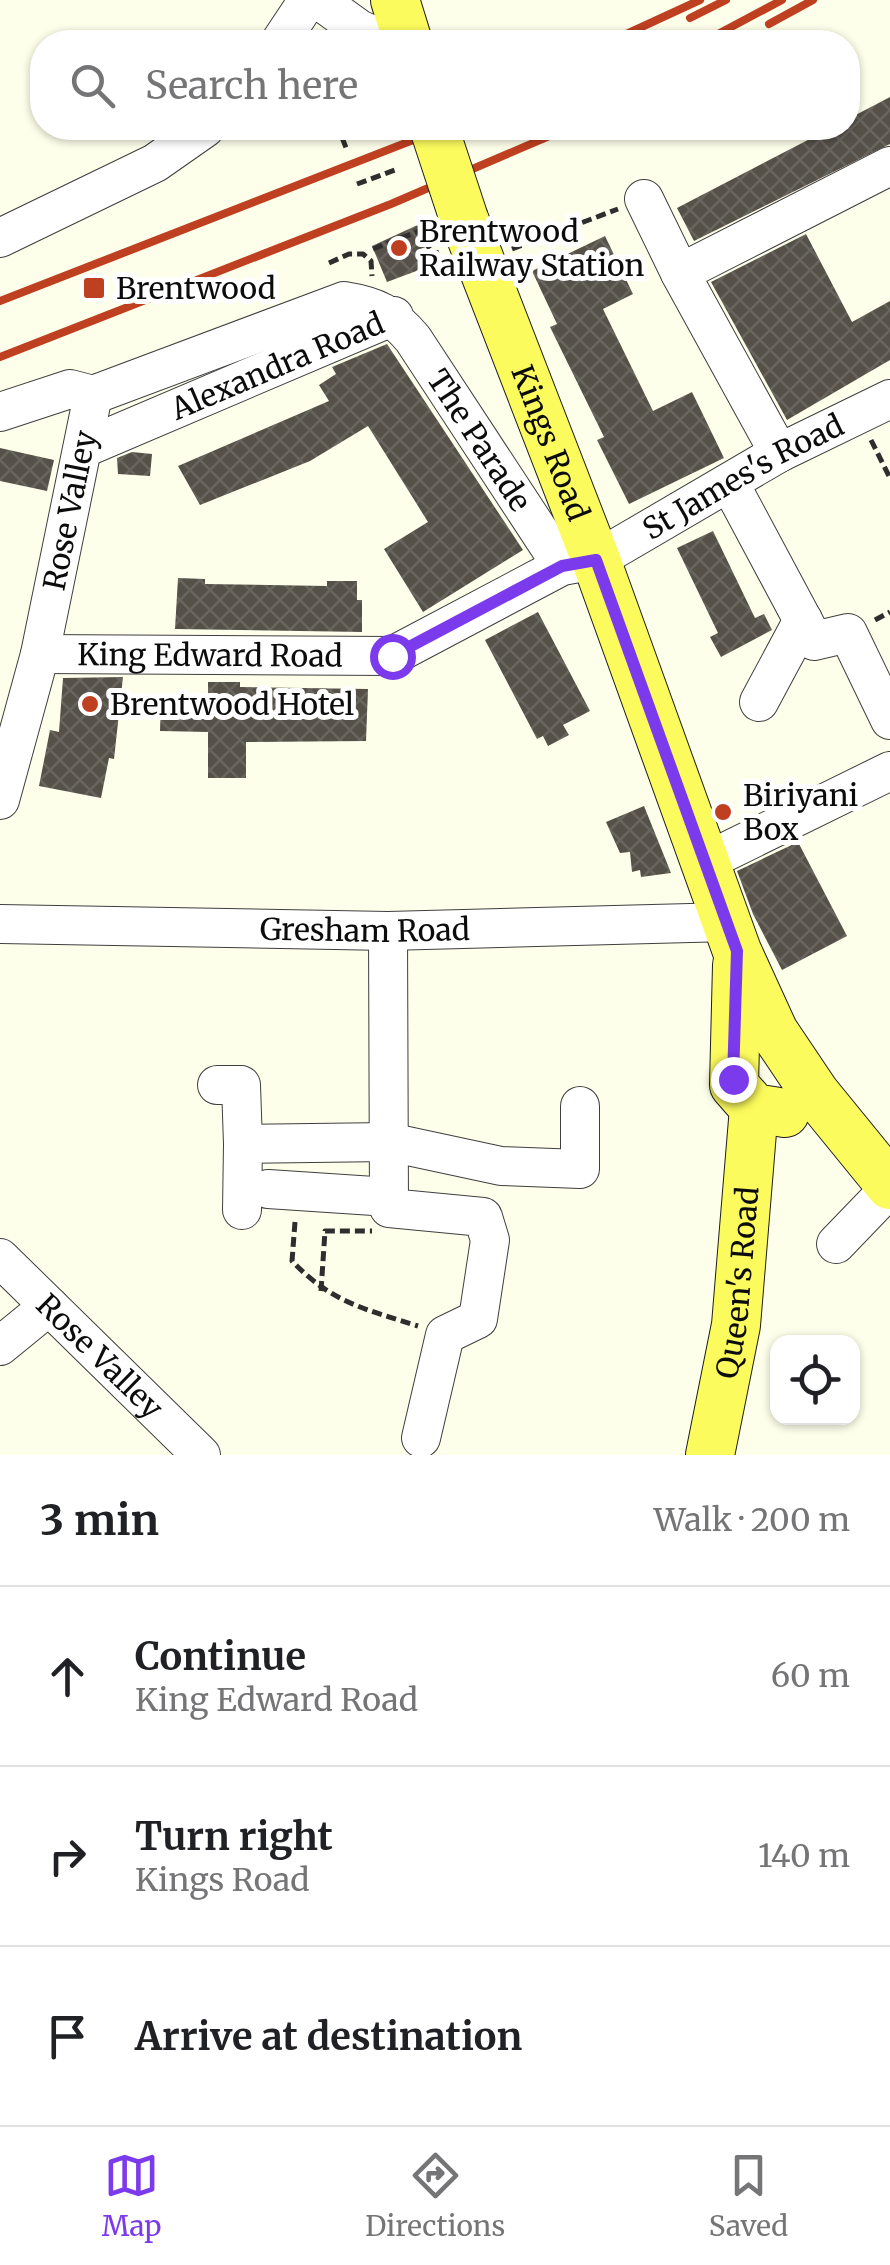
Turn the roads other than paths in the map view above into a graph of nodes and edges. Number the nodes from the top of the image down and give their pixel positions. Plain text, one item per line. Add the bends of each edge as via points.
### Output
1 (308, 0) edge
2 (319, 0) edge
3 (395, 0) edge
4 (288, 30) edge
5 (361, 30) edge
6 (404, 30) edge
7 (186, 140) edge
8 (438, 140) edge
9 (890, 166) edge
10 (644, 199) road end
11 (0, 238) edge
12 (680, 273) junction
13 (394, 316) junction
14 (93, 395) junction
15 (874, 407) edge
16 (0, 412) edge
17 (84, 448) junction
18 (780, 453) junction
19 (730, 484) junction
20 (579, 563) junction
21 (803, 620) junction
22 (40, 654) junction
23 (759, 702) dead end
24 (890, 720) edge
25 (9, 728) edge
26 (890, 772) edge
27 (0, 800) edge
28 (707, 861) junction
29 (0, 924) edge
30 (388, 931) junction
31 (733, 937) junction
32 (794, 1060) junction
33 (218, 1084) dead end
34 (752, 1098) junction
35 (580, 1106) dead end
36 (389, 1142) junction
37 (243, 1144) junction
38 (881, 1175) edge
39 (389, 1203) junction
40 (836, 1244) dead end
41 (0, 1258) edge
42 (49, 1306) junction
43 (0, 1346) edge
44 (420, 1438) dead end
45 (200, 1455) edge
46 (710, 1455) edge

1 - 4 street
2 - 5 street
3 - 6 main road
7 - 11 street via 127,178
8 - 20 main road, Kings Road, bridge
9 - 12 street
10 - 12 street
12 - 18 street
13 - 14 street, Alexandra Road via 344,301
13 - 17 street, Alexandra Road
13 - 20 street, The Parade via 514,499
14 - 16 street, Alexandra Road via 70,389
14 - 17 street, Rose Valley
15 - 18 street, St James's Road
17 - 22 street, Rose Valley
18 - 19 street, St James's Road
19 - 20 street, St James's Road
19 - 21 street
20 - 22 street, King Edward Road via 392,656
20 - 28 main road, Kings Road
21 - 23 street
21 - 24 street via 814,641 848,634
22 - 25 street, Rose Valley
25 - 27 street, Rose Valley
26 - 28 street
28 - 31 main road, Kings Road
29 - 30 street, Gresham Road
30 - 31 street, Gresham Road
30 - 36 street
31 - 32 main road, Kings Road via 774,1032
31 - 34 main road, Kings Road
32 - 34 main road via 776,1045 740,1056
32 - 38 main road, Kings Road
33 - 37 street via 241,1085
34 - 38 main road via 807,1120
34 - 46 main road, Queen's Road via 736,1325
35 - 36 street via 580,1169 501,1166
36 - 37 street
36 - 39 street
37 - 39 street via 269,1197
38 - 40 street
39 - 44 street via 483,1217 490,1240 478,1320 445,1335
41 - 42 street, Rose Valley
42 - 43 street
42 - 45 street, Rose Valley

